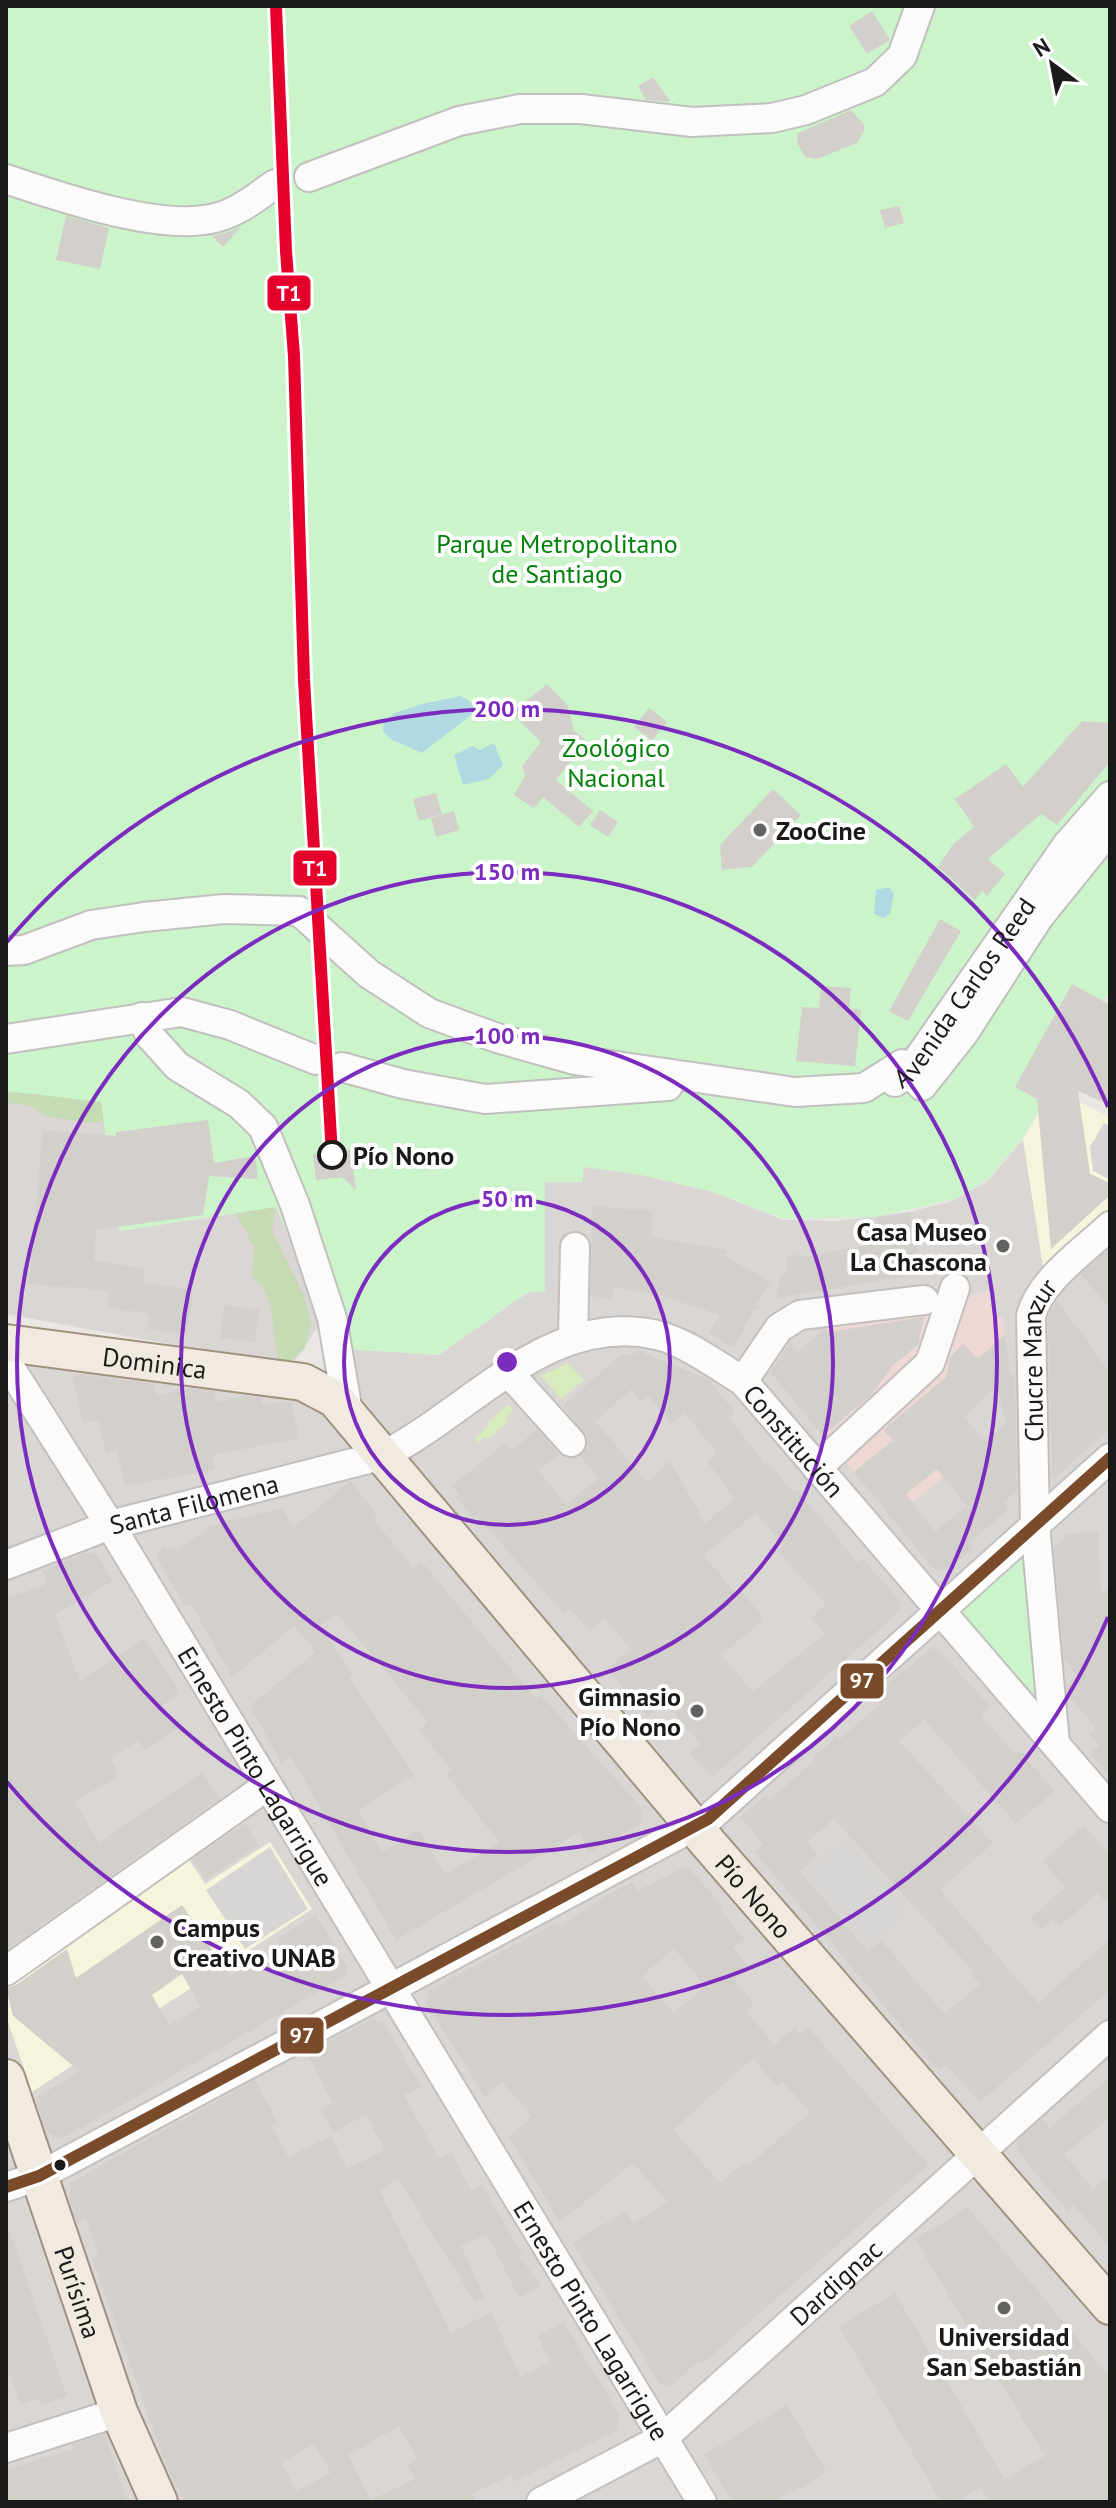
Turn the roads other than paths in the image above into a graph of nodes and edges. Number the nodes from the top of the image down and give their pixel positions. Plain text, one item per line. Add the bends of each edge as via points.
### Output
1 (920, 6) edge
2 (309, 177) dead end
3 (6, 179) edge
4 (275, 184) dead end
5 (1110, 796) edge
6 (1110, 829) edge
7 (6, 951) edge
8 (142, 1017) junction
9 (6, 1039) edge
10 (906, 1068) junction
11 (1110, 1226) edge
12 (575, 1247) dead end
13 (955, 1288) dead end
14 (924, 1300) dead end
15 (332, 1318) junction
16 (573, 1339) junction
17 (6, 1343) edge
18 (6, 1361) edge
19 (509, 1373) junction
20 (743, 1381) junction
21 (303, 1382) junction
22 (348, 1412) junction
23 (571, 1442) dead end
24 (384, 1455) junction
25 (1110, 1458) edge
26 (817, 1468) junction
27 (1035, 1524) junction
28 (110, 1525) junction
29 (6, 1565) edge
30 (940, 1613) junction
31 (1055, 1744) junction
32 (267, 1786) junction
33 (1110, 1808) edge
34 (695, 1827) junction
35 (6, 1971) edge
36 (391, 1990) junction
37 (1110, 2035) edge
38 (6, 2078) edge
39 (976, 2155) junction
40 (23, 2181) edge
41 (1110, 2306) edge
42 (119, 2412) junction
43 (663, 2438) junction
44 (6, 2448) edge
45 (159, 2502) edge
46 (541, 2502) edge
47 (702, 2502) edge

1 - 2 street via 902,56 875,82 806,110 772,118 692,122 581,109 520,109 459,121
3 - 4 street via 162,222 211,219 243,207
5 - 10 street, Avenida Carlos Reed via 1067,845
6 - 10 street via 1039,917 936,1071 922,1086
7 - 10 street via 24,950 91,925 144,917 224,909 299,911 369,974 429,1013 575,1060 795,1092 864,1088
8 - 9 street, Avenida Carlos Reed
8 - 10 street, Avenida Carlos Reed via 182,1012 329,1063 485,1099 671,1086 783,1104 828,1105 869,1098
8 - 15 street via 150,1036 177,1066 239,1104 263,1127
11 - 27 street, Chucre Manzur via 1047,1286 1031,1316
12 - 16 street
13 - 26 street via 930,1363
14 - 20 street via 800,1315 779,1328
15 - 21 street via 318,1367
15 - 22 street
16 - 19 street, Constitución
16 - 20 street, Constitución via 622,1331 658,1335 687,1346
17 - 21 main road, Dominica
18 - 28 street, Ernesto Pinto Lagarrigue
19 - 23 street
19 - 24 street, Constitución
20 - 26 street, Constitución
21 - 22 main road, Pío Nono
22 - 24 main road, Pío Nono
24 - 28 street, Santa Filomena
24 - 34 main road, Pío Nono
25 - 27 street
26 - 30 street, Constitución
27 - 30 street
27 - 31 street, Chucre Manzur
28 - 29 street, Santa Filomena
28 - 32 street, Ernesto Pinto Lagarrigue
30 - 31 street, Constitución
30 - 34 street
31 - 33 street, Constitución
32 - 35 street
32 - 36 street, Ernesto Pinto Lagarrigue
34 - 36 street
34 - 39 main road, Pío Nono
36 - 40 street
36 - 43 street, Ernesto Pinto Lagarrigue
37 - 39 street, Dardignac
38 - 40 main road, Purísima
39 - 41 main road, Pío Nono
39 - 43 street, Dardignac
40 - 42 main road, Purísima
42 - 44 street
42 - 45 main road, Purísima
43 - 46 street, Dardignac
43 - 47 street, Ernesto Pinto Lagarrigue

